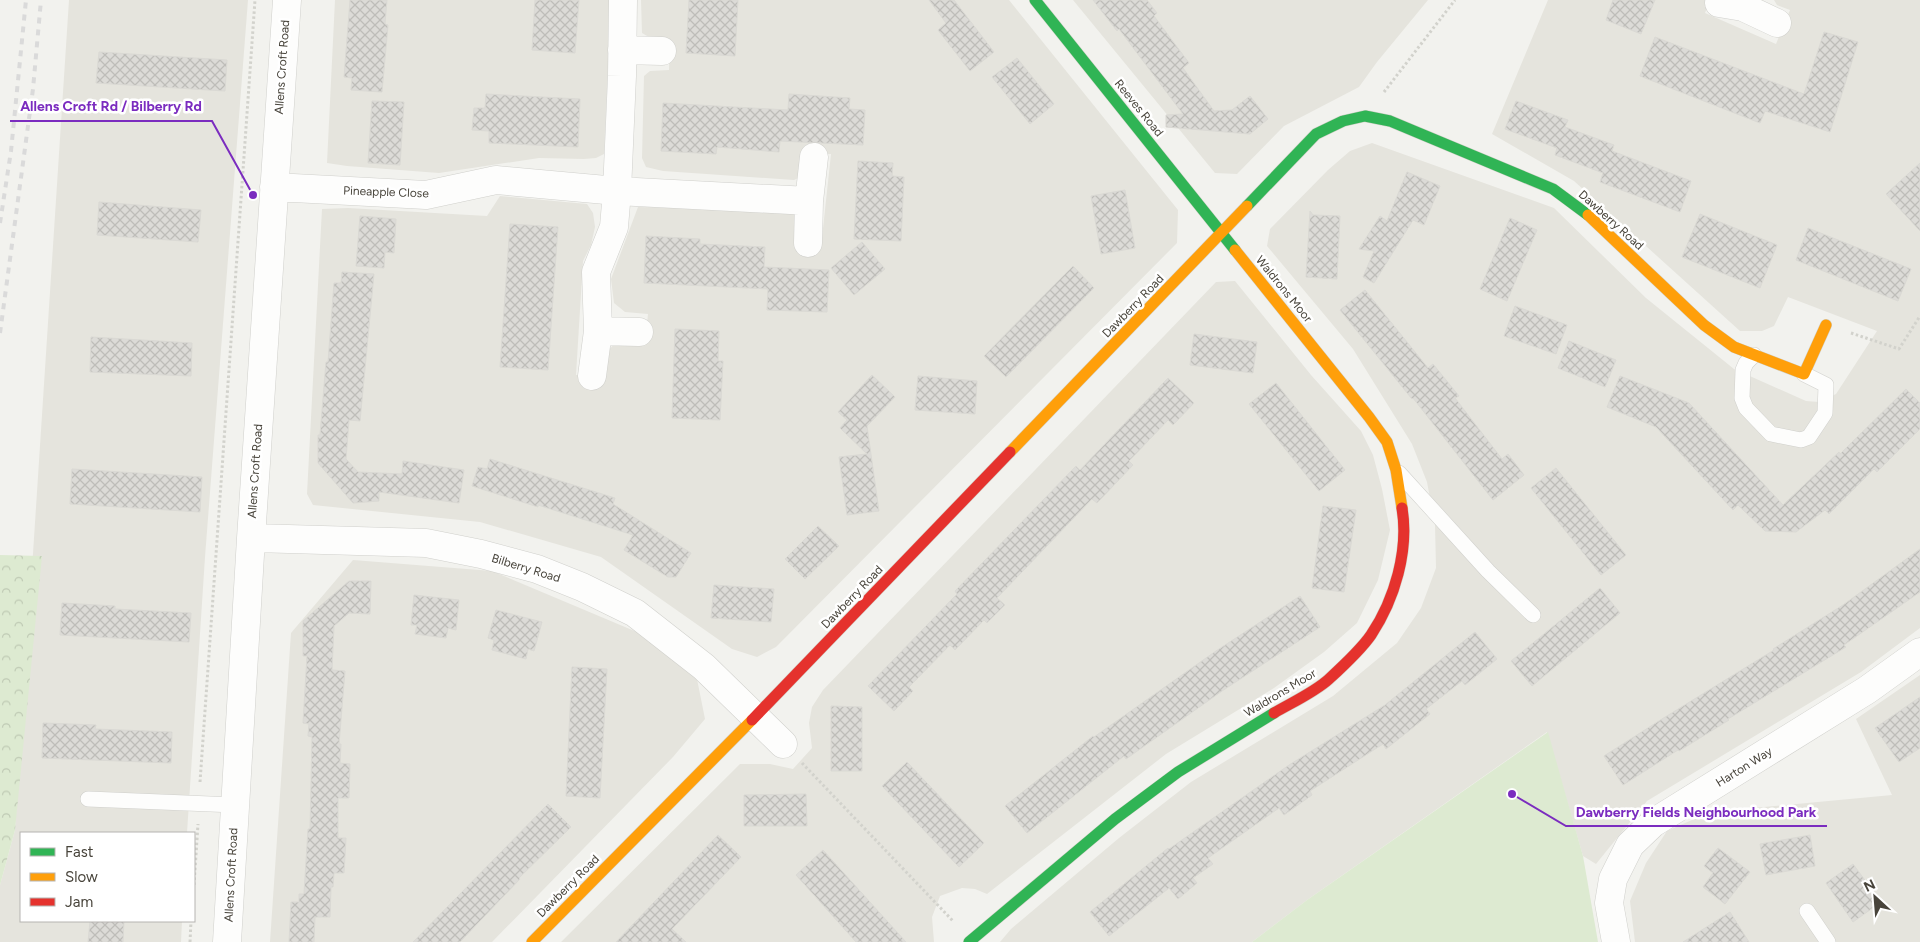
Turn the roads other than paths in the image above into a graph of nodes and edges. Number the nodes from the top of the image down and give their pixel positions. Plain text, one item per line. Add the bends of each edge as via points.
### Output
1 (287, 0) edge
2 (623, 0) edge
3 (1035, 0) edge
4 (1736, 3) edge
5 (1777, 24) dead end
6 (622, 50) junction
7 (662, 51) dead end
8 (814, 157) dead end
9 (274, 187) junction
10 (617, 191) junction
11 (809, 201) junction
12 (1221, 233) junction
13 (808, 243) dead end
14 (1826, 325) road end
15 (598, 331) junction
16 (639, 332) dead end
17 (1754, 354) junction
18 (1804, 374) junction
19 (592, 376) dead end
20 (1396, 470) junction
21 (250, 538) junction
22 (1533, 615) dead end
23 (1920, 652) edge
24 (755, 717) junction
25 (783, 744) road end
26 (88, 798) dead end
27 (235, 805) junction
28 (1807, 911) dead end
29 (970, 941) edge
30 (228, 942) edge
31 (532, 942) edge
32 (1616, 942) edge
33 (1828, 942) edge

1 - 9 street, Allens Croft Road
2 - 6 street
3 - 12 street, Reeves Road
4 - 5 street
6 - 7 street
6 - 10 street
8 - 11 street
9 - 10 street, Pineapple Close via 426,195 496,180
9 - 21 street, Allens Croft Road
10 - 11 street, Pineapple Close
10 - 15 street via 614,227 596,272
11 - 13 street
12 - 17 street, Dawberry Road via 1316,134 1343,121 1365,116 1390,121 1553,188 1586,213 1704,325 1734,347
12 - 20 street, Waldrons Moor via 1387,442
12 - 24 street, Dawberry Road
14 - 18 street
15 - 16 street
15 - 19 street
17 - 18 street, Dawberry Road
17 - 18 lane via 1743,370 1742,398 1746,408 1771,434 1801,440 1808,437 1826,413 1826,385
20 - 22 lane
20 - 29 street, Waldrons Moor via 1404,519 1401,564 1385,610 1370,636 1328,680 1178,772 1115,819
21 - 24 street, Bilberry Road via 426,543 537,569 635,613 704,667
21 - 27 street, Allens Croft Road
23 - 32 street, Harton Way via 1867,690 1653,823 1630,845 1613,879 1609,904
24 - 25 street, Bilberry Road
24 - 31 street, Dawberry Road
26 - 27 lane
27 - 30 street, Allens Croft Road
28 - 33 lane

